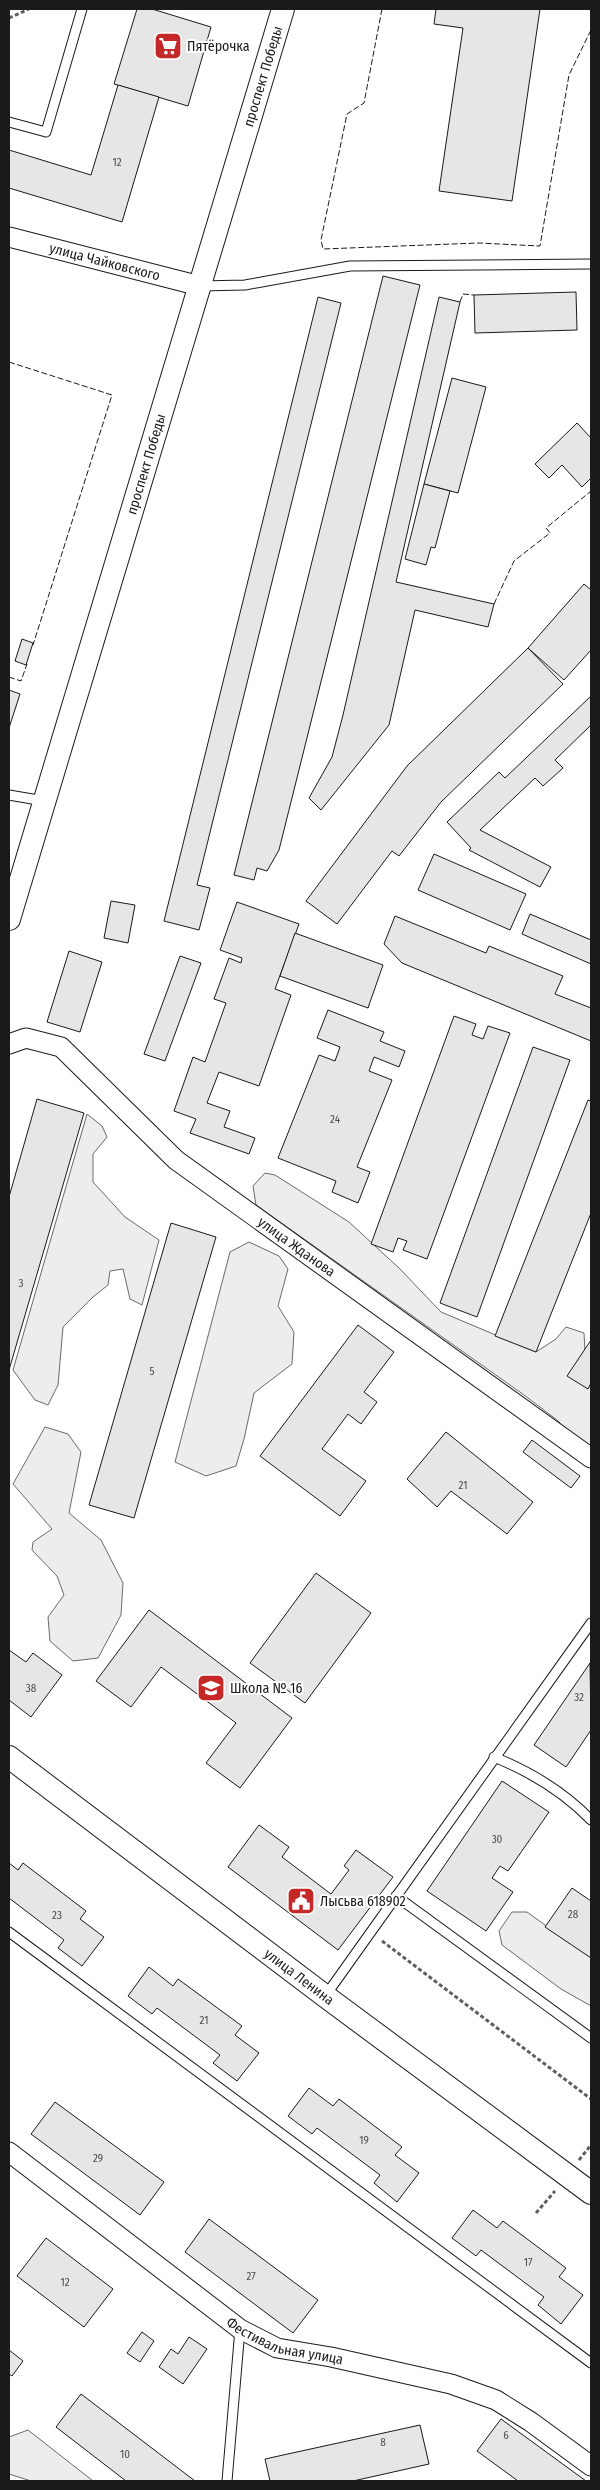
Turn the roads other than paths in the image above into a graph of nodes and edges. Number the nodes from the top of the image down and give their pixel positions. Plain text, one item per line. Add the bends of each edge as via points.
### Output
1 (82, 9) edge
2 (283, 9) edge
3 (9, 122) edge
4 (9, 237) edge
5 (591, 264) edge
6 (200, 286) junction
7 (9, 795) edge
8 (44, 801) junction
9 (9, 919) edge
10 (9, 1044) edge
11 (591, 1458) edge
12 (591, 1622) edge
13 (9, 1757) edge
14 (494, 1758) junction
15 (591, 1820) edge
16 (396, 1896) junction
17 (9, 1932) edge
18 (325, 1996) junction
19 (591, 2038) edge
20 (9, 2152) edge
21 (591, 2193) edge
22 (240, 2329) junction
23 (591, 2364) edge
24 (591, 2466) edge
25 (227, 2481) edge

1 - 3 lane via 46,132
2 - 6 street, проспект Победы
4 - 6 street, улица Чайковского
5 - 6 lane via 350,266 245,285
6 - 8 street, проспект Победы
7 - 8 lane
8 - 9 street, проспект Победы
10 - 11 street, улица Жданова via 26,1038 61,1047 176,1160
12 - 14 lane
13 - 18 street, улица Ленина
14 - 15 lane via 518,1766 570,1799
14 - 16 lane
16 - 18 lane
16 - 19 lane
17 - 23 lane
18 - 21 street, улица Ленина
20 - 22 street, Фестивальная улица
22 - 24 street, Фестивальная улица via 276,2348 452,2384 496,2400
22 - 25 lane

